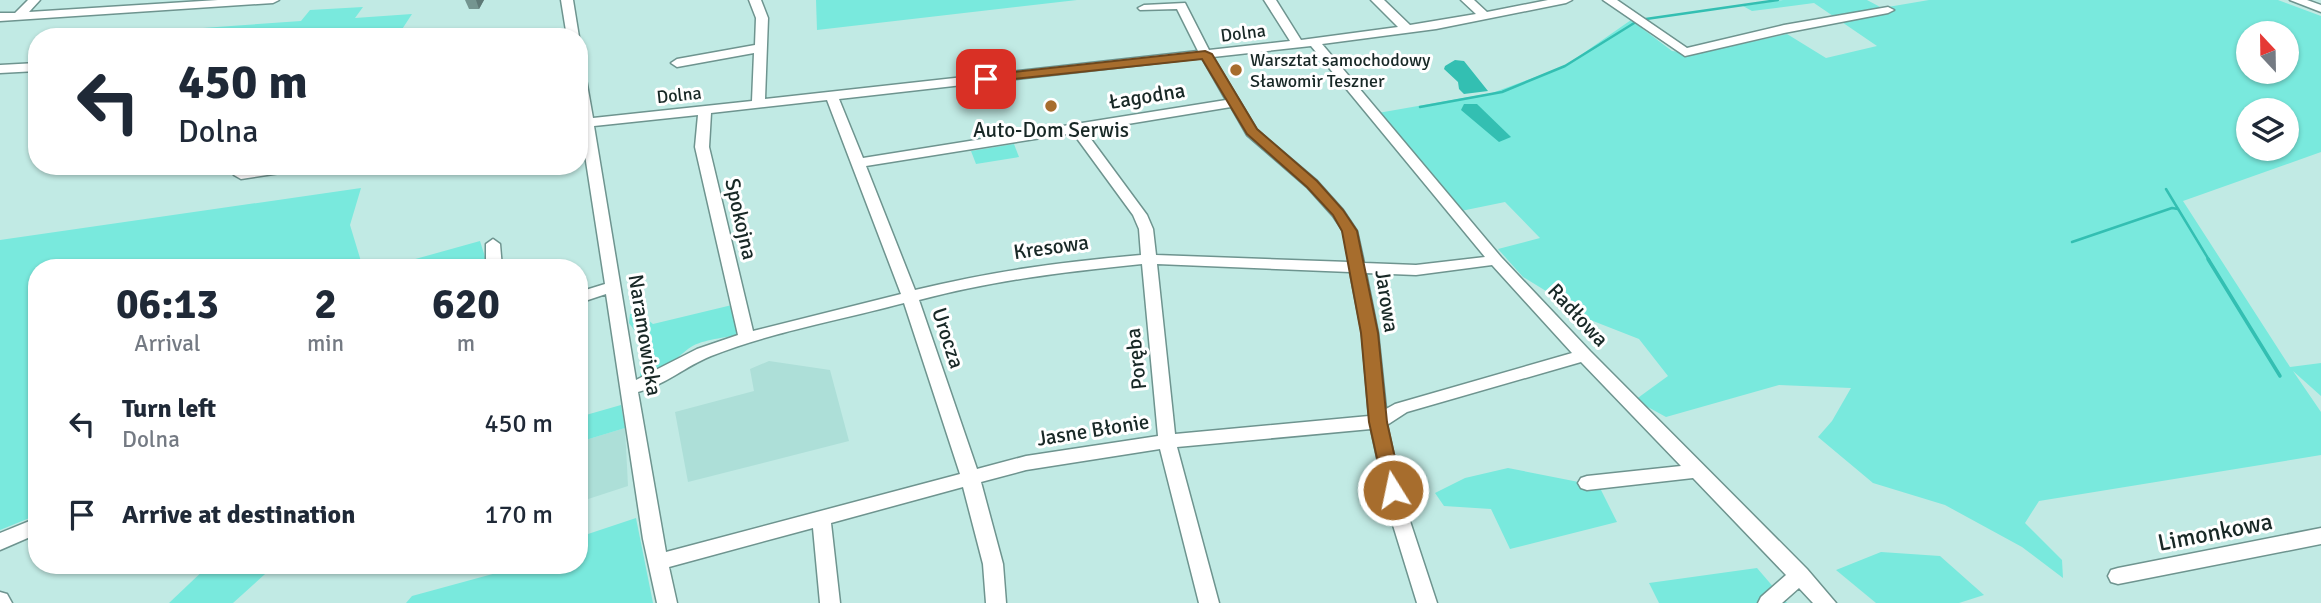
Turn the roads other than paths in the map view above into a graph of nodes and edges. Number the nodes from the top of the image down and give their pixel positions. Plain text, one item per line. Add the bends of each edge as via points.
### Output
1 (34, 0) edge
2 (110, 0) edge
3 (273, 0) edge
4 (567, 0) edge
5 (755, 0) edge
6 (1270, 0) edge
7 (1377, 0) edge
8 (1467, 0) edge
9 (1566, 0) edge
10 (1609, 0) edge
11 (2296, 0) edge
12 (1144, 8) dead end
13 (2321, 9) edge
14 (1888, 10) dead end
15 (100, 11) junction
16 (1484, 15) junction
17 (18, 16) junction
18 (0, 17) edge
19 (572, 28) edge
20 (1407, 29) junction
21 (1314, 42) junction
22 (1298, 44) junction
23 (761, 48) junction
24 (1205, 54) junction
25 (677, 63) dead end
26 (28, 67) edge
27 (0, 69) edge
28 (831, 95) junction
29 (1234, 103) junction
30 (758, 104) junction
31 (705, 110) junction
32 (588, 125) edge
33 (1077, 128) junction
34 (588, 142) edge
35 (858, 163) junction
36 (493, 244) dead end
37 (494, 259) edge
38 (1149, 259) junction
39 (1496, 260) junction
40 (1358, 269) junction
41 (614, 286) junction
42 (588, 295) edge
43 (911, 297) junction
44 (747, 338) junction
45 (1584, 355) junction
46 (630, 388) junction
47 (1378, 422) junction
48 (1167, 441) junction
49 (1697, 471) junction
50 (971, 477) junction
51 (1587, 483) dead end
52 (821, 518) junction
53 (28, 530) edge
54 (2321, 536) edge
55 (0, 542) edge
56 (657, 562) junction
57 (1800, 575) junction
58 (2118, 576) dead end
59 (667, 603) edge
60 (830, 603) edge
61 (996, 603) edge
62 (1209, 603) edge
63 (1427, 603) edge
64 (1768, 603) edge
65 (1826, 603) edge

1 - 17 street
2 - 15 street
3 - 15 street
4 - 19 street
5 - 23 street via 762,18
6 - 22 street
7 - 20 street
8 - 16 street
9 - 16 street, Dolna
10 - 14 street via 1685,52
11 - 13 street
12 - 24 street, Jarowa via 1181,5
15 - 17 street
16 - 20 street, Dolna
17 - 18 street
20 - 21 street, Dolna
21 - 22 street, Dolna
21 - 39 street, Radłowa
22 - 24 street, Dolna
23 - 25 street
23 - 30 street
24 - 28 street, Dolna
24 - 29 street, Jarowa
26 - 27 street
28 - 30 street, Dolna
28 - 35 street, Urocza
29 - 33 street, Łagodna
29 - 40 street, Jarowa via 1256,136 1338,213 1350,231
30 - 31 street, Dolna
31 - 32 street, Dolna
31 - 44 street, Spokojna via 702,147
33 - 35 street, Łagodna
33 - 38 street, Poręba via 1090,152 1138,210 1146,229
34 - 41 street, Naramowicka
35 - 43 street, Urocza
36 - 37 street
38 - 40 street, Kresowa
38 - 43 street, Kresowa via 1040,268
38 - 48 street, Poręba
39 - 40 street, Kresowa via 1416,270
39 - 45 street, Radłowa
40 - 47 street, Jarowa via 1370,333
41 - 42 street
41 - 46 street, Naramowicka
43 - 44 street, Kresowa
43 - 50 street, Urocza
44 - 46 street, Kresowa
45 - 47 street via 1401,408
45 - 49 street, Radłowa
46 - 56 street, Naramowicka
47 - 48 street, Jasne Błonie
47 - 63 street, Jarowa via 1396,509
48 - 50 street, Jasne Błonie via 1026,463
48 - 62 street, Poręba
49 - 51 street
49 - 57 street, Radłowa
50 - 52 street, Jasne Błonie
50 - 61 street, Urocza via 993,564
52 - 56 street, Jasne Błonie
52 - 60 street
53 - 55 street
54 - 58 street, Limonkowa
56 - 59 street, Naramowicka
57 - 64 street
57 - 65 street, Radłowa

